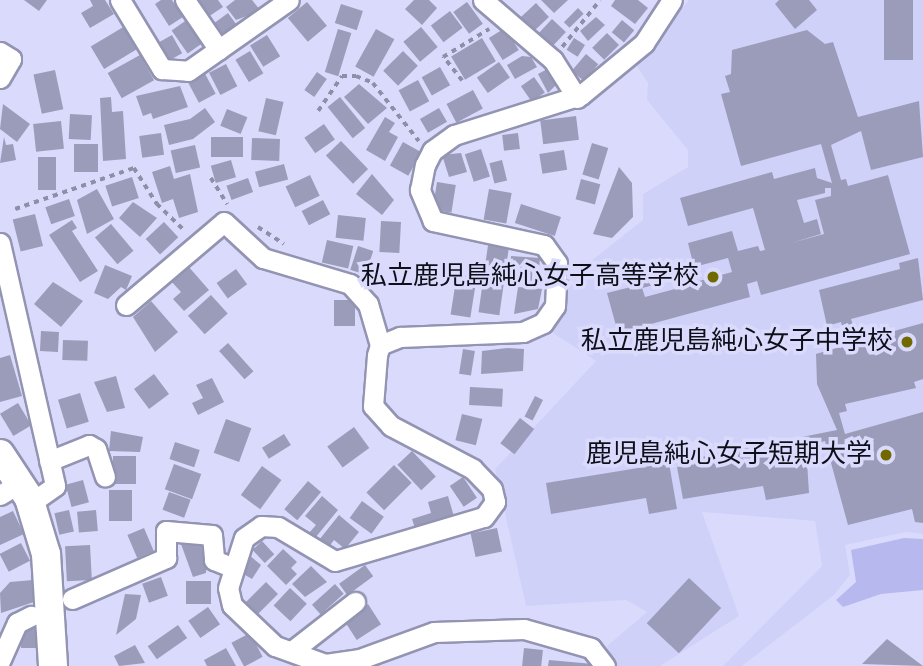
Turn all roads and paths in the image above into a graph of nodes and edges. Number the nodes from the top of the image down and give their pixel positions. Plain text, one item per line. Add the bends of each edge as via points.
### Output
1 (120, 0) edge
2 (185, 0) edge
3 (289, 0) edge
4 (483, 0) edge
5 (600, 0) edge
6 (672, 0) edge
7 (503, 21) junction
8 (219, 50) junction
9 (0, 52) edge
10 (553, 60) junction
11 (0, 78) edge
12 (461, 81) dead end
13 (577, 98) junction
14 (318, 111) dead end
15 (432, 151) junction
16 (211, 178) dead end
17 (233, 208) dead end
18 (15, 209) dead end
19 (248, 221) dead end
20 (194, 226) dead end
21 (0, 243) edge
22 (307, 271) junction
23 (126, 305) dead end
24 (380, 345) junction
25 (0, 454) edge
26 (49, 461) junction
27 (105, 477) dead end
28 (17, 494) edge
29 (231, 567) junction
30 (72, 599) dead end
31 (355, 602) dead end
32 (31, 616) dead end
33 (292, 651) junction
34 (0, 661) edge
35 (54, 666) edge
36 (605, 666) edge

1 - 8 street via 162,69 188,71
2 - 8 street
3 - 8 street
4 - 7 street
5 - 10 path
6 - 13 street via 644,43
7 - 10 street
7 - 12 path via 443,57
9 - 11 street via 11,60
10 - 13 street
13 - 15 street via 454,135
14 - 15 path via 342,76 356,76 373,83 406,131
15 - 24 street via 420,190 433,221 544,245 557,263 555,306 543,323 523,332 400,337
16 - 17 path
18 - 20 path via 134,168 184,231
19 - 22 path via 303,258
21 - 26 street
22 - 23 street via 263,258 224,222
22 - 24 street via 350,284 368,304
24 - 29 street via 372,376 373,406 391,426 473,469 492,489 495,502 484,517 335,561 278,527 261,526 244,538
25 - 28 street
26 - 27 street via 89,445 96,449
26 - 28 street via 55,486
28 - 35 street via 46,554
29 - 30 street via 214,559 212,535 166,531 166,558
29 - 33 street via 232,605 275,646
31 - 33 street
32 - 34 street via 17,623
33 - 36 street via 325,664 360,659 434,632 523,629 591,649

